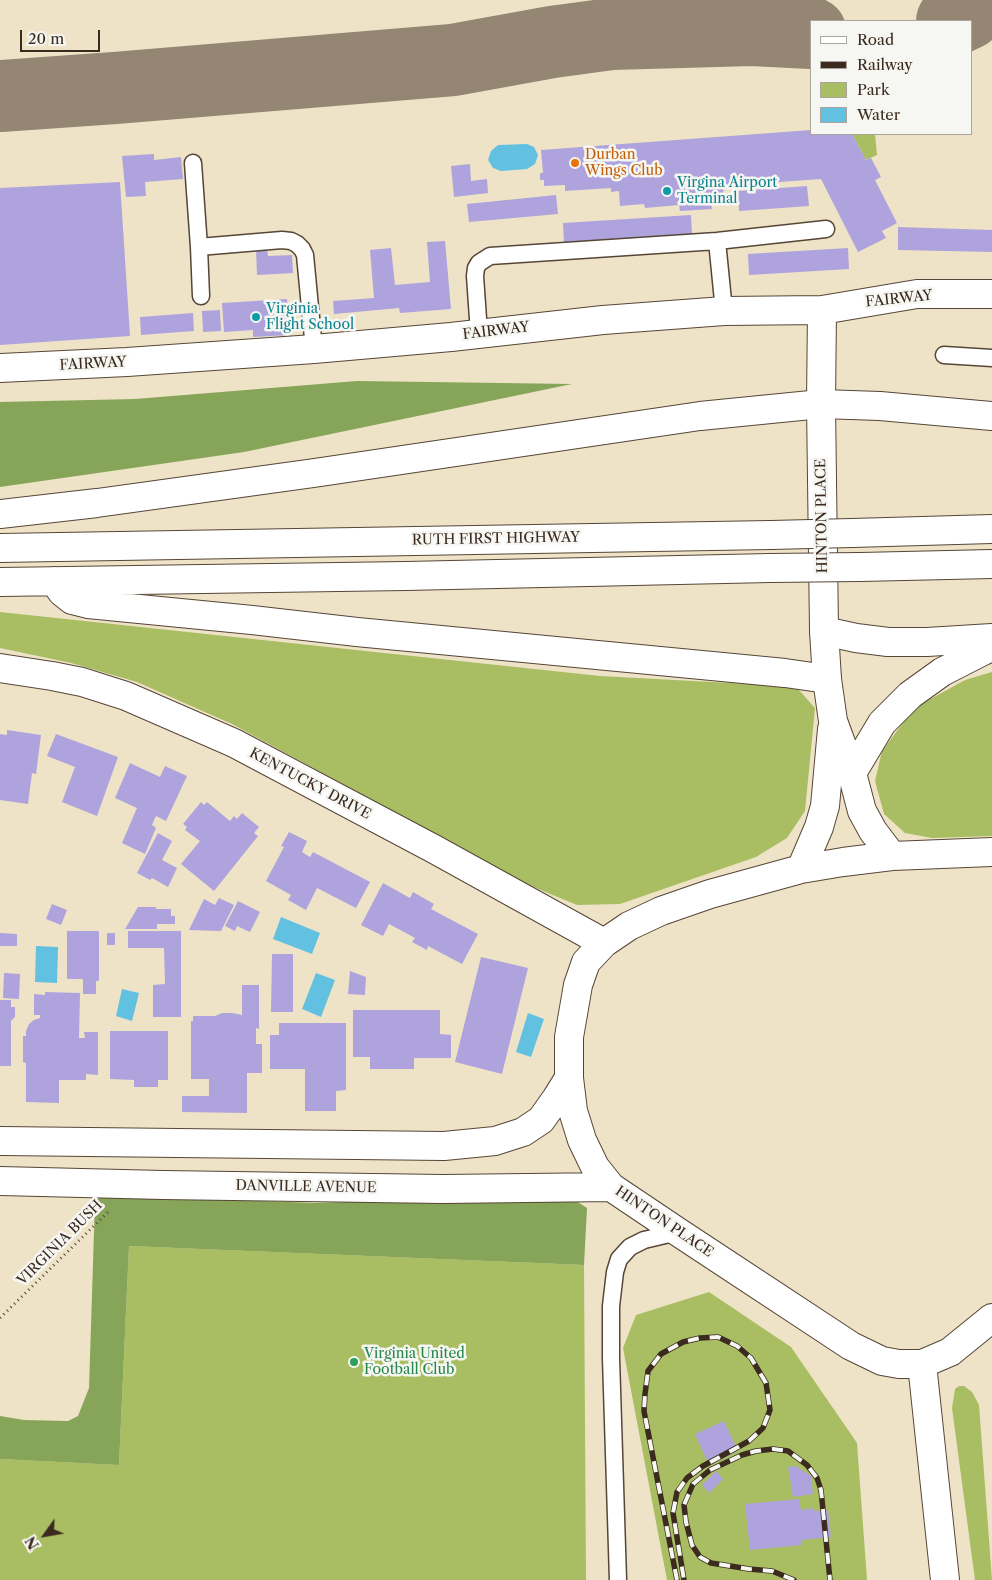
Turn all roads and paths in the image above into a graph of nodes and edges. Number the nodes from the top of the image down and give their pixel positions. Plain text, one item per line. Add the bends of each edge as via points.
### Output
1 (193, 162) dead end
2 (826, 229) dead end
3 (717, 241) junction
4 (199, 247) junction
5 (992, 294) edge
6 (201, 296) dead end
7 (724, 310) junction
8 (822, 310) junction
9 (480, 333) junction
10 (314, 349) junction
11 (944, 355) dead end
12 (992, 358) edge
13 (0, 368) edge
14 (821, 404) junction
15 (992, 416) edge
16 (0, 514) edge
17 (992, 528) edge
18 (0, 548) edge
19 (992, 564) edge
20 (54, 581) junction
21 (0, 582) edge
22 (824, 631) junction
23 (992, 638) edge
24 (992, 647) edge
25 (0, 668) edge
26 (827, 679) junction
27 (833, 721) junction
28 (852, 773) junction
29 (992, 852) edge
30 (892, 856) junction
31 (801, 869) junction
32 (604, 943) junction
33 (569, 1078) junction
34 (0, 1141) edge
35 (165, 1144) junction
36 (0, 1181) edge
37 (136, 1184) junction
38 (163, 1185) junction
39 (612, 1187) junction
40 (678, 1232) junction
41 (0, 1318) edge
42 (992, 1318) edge
43 (922, 1364) junction
44 (618, 1580) edge
45 (945, 1580) edge

1 - 4 lane
2 - 3 lane
3 - 7 lane
3 - 9 lane via 490,256 476,268
4 - 6 lane
4 - 10 lane via 282,240 297,244 305,255
5 - 8 main road, FAIRWAY via 918,294
7 - 8 main road, FAIRWAY
7 - 9 main road, FAIRWAY
8 - 14 main road, HINTON PLACE
9 - 10 main road, FAIRWAY
10 - 13 main road, FAIRWAY
11 - 12 lane
14 - 15 main road
14 - 16 main road via 700,416 314,473
14 - 22 main road, HINTON PLACE
17 - 18 main road, RUTH FIRST HIGHWAY, bridge via 771,535
19 - 20 main road, bridge
20 - 21 main road
20 - 26 main road via 72,600 88,604
22 - 23 main road via 888,642
22 - 26 main road, HINTON PLACE
24 - 28 main road via 942,672 910,694 882,724
25 - 32 main road, KENTUCKY DRIVE via 82,682 126,696 218,736
26 - 27 main road, HINTON PLACE
27 - 28 main road, HINTON PLACE
27 - 31 main road, HINTON PLACE via 825,806
28 - 30 main road, HINTON PLACE via 862,811 872,831
29 - 30 main road, HINTON PLACE
30 - 31 main road, HINTON PLACE
31 - 32 main road, HINTON PLACE via 661,911 629,926
32 - 33 main road, HINTON PLACE via 586,962 578,985 569,1037
33 - 35 main road via 541,1120 523,1132 495,1141 444,1146
33 - 39 main road, HINTON PLACE via 573,1111 582,1140 595,1167
34 - 35 main road
35 - 38 main road
36 - 37 main road, DANVILLE AVENUE
37 - 38 main road, DANVILLE AVENUE
37 - 41 path, VIRGINIA BUSH
38 - 39 main road, DANVILLE AVENUE via 443,1189
39 - 40 main road, HINTON PLACE
40 - 43 main road, HINTON PLACE via 851,1346 882,1361
40 - 44 lane via 644,1240 630,1247 614,1272 611,1358
42 - 43 main road, HINTON PLACE via 950,1352
43 - 45 main road

